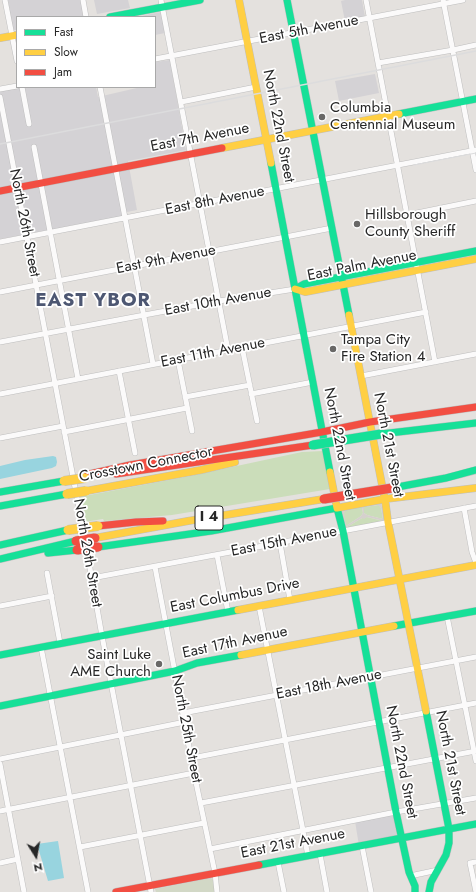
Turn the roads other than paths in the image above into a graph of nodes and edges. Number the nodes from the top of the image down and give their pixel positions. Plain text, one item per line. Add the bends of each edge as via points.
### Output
1 (5, 0) edge
2 (83, 0) edge
3 (200, 0) edge
4 (239, 0) edge
5 (287, 0) edge
6 (366, 0) edge
7 (463, 0) edge
8 (444, 2) edge
9 (162, 3) edge
10 (86, 16) edge
11 (114, 16) edge
12 (369, 18) junction
13 (294, 32) junction
14 (15, 35) edge
15 (0, 38) edge
16 (247, 42) junction
17 (476, 45) edge
18 (16, 48) edge
19 (453, 50) junction
20 (172, 56) junction
21 (156, 59) edge
22 (378, 63) junction
23 (16, 86) edge
24 (256, 87) junction
25 (22, 88) edge
26 (100, 88) edge
27 (0, 89) edge
28 (0, 97) edge
29 (476, 100) edge
30 (181, 102) junction
31 (463, 102) junction
32 (388, 116) junction
33 (29, 124) dead end
34 (313, 131) junction
35 (266, 140) junction
36 (34, 147) dead end
37 (474, 150) edge
38 (191, 154) junction
39 (398, 165) junction
40 (116, 169) junction
41 (476, 170) edge
42 (322, 180) junction
43 (40, 183) junction
44 (18, 188) junction
45 (276, 189) junction
46 (0, 191) edge
47 (476, 201) edge
48 (200, 203) junction
49 (407, 214) junction
50 (125, 218) junction
51 (332, 228) junction
52 (50, 232) junction
53 (27, 237) junction
54 (285, 237) junction
55 (0, 242) edge
56 (476, 251) edge
57 (210, 252) junction
58 (476, 259) edge
59 (134, 266) junction
60 (417, 266) junction
61 (59, 281) junction
62 (342, 281) junction
63 (36, 285) junction
64 (295, 289) junction
65 (0, 292) edge
66 (219, 301) junction
67 (426, 312) junction
68 (144, 316) junction
69 (351, 326) junction
70 (69, 329) junction
71 (46, 334) junction
72 (304, 336) junction
73 (0, 342) edge
74 (242, 347) junction
75 (228, 350) junction
76 (476, 354) edge
77 (178, 360) junction
78 (435, 362) junction
79 (153, 364) junction
80 (119, 371) junction
81 (361, 376) junction
82 (78, 379) junction
83 (313, 382) junction
84 (55, 383) junction
85 (250, 384) junction
86 (0, 394) edge
87 (251, 394) junction
88 (185, 397) junction
89 (366, 402) junction
90 (476, 407) edge
91 (187, 408) junction
92 (128, 420) junction
93 (386, 420) junction
94 (256, 421) dead end
95 (370, 422) junction
96 (476, 423) edge
97 (63, 426) junction
98 (64, 432) junction
99 (192, 432) dead end
100 (322, 432) junction
101 (0, 438) edge
102 (297, 448) junction
103 (135, 453) dead end
104 (476, 470) edge
105 (85, 477) junction
106 (476, 488) edge
107 (0, 492) edge
108 (385, 499) junction
109 (0, 506) edge
110 (476, 506) edge
111 (337, 508) junction
112 (464, 508) junction
113 (188, 521) junction
114 (388, 522) junction
115 (343, 531) junction
116 (280, 543) junction
117 (0, 545) edge
118 (77, 545) junction
119 (217, 555) junction
120 (0, 559) edge
121 (476, 564) edge
122 (155, 567) junction
123 (48, 573) dead end
124 (92, 578) junction
125 (400, 579) junction
126 (353, 588) junction
127 (52, 596) junction
128 (290, 600) junction
129 (0, 606) edge
130 (259, 606) junction
131 (228, 612) junction
132 (476, 612) edge
133 (447, 616) junction
134 (408, 623) junction
135 (166, 624) junction
136 (362, 632) junction
137 (102, 636) junction
138 (60, 643) junction
139 (41, 647) junction
140 (268, 650) junction
141 (0, 655) edge
142 (476, 657) edge
143 (456, 661) junction
144 (417, 668) junction
145 (175, 671) junction
146 (370, 677) junction
147 (112, 684) junction
148 (276, 695) junction
149 (50, 697) junction
150 (476, 704) edge
151 (0, 706) edge
152 (465, 706) junction
153 (183, 713) junction
154 (426, 713) junction
155 (185, 722) junction
156 (379, 722) junction
157 (121, 735) junction
158 (285, 740) junction
159 (60, 747) junction
160 (475, 751) edge
161 (192, 758) junction
162 (435, 758) junction
163 (0, 759) edge
164 (476, 761) edge
165 (0, 764) edge
166 (388, 767) junction
167 (194, 773) junction
168 (294, 785) junction
169 (131, 786) junction
170 (70, 797) junction
171 (476, 798) edge
172 (201, 803) junction
173 (444, 804) junction
174 (8, 809) junction
175 (0, 811) edge
176 (396, 812) junction
177 (204, 822) junction
178 (476, 824) edge
179 (449, 829) junction
180 (303, 830) junction
181 (141, 835) junction
182 (402, 838) junction
183 (362, 846) junction
184 (80, 847) junction
185 (210, 849) junction
186 (320, 854) junction
187 (308, 856) junction
188 (18, 859) junction
189 (278, 862) junction
190 (476, 862) edge
191 (0, 863) edge
192 (438, 870) junction
193 (215, 873) junction
194 (410, 876) junction
195 (151, 889) edge
196 (24, 892) edge
197 (88, 892) edge
198 (116, 892) edge
199 (217, 892) edge
200 (284, 892) edge
201 (327, 892) edge
202 (371, 892) edge
203 (415, 892) edge
204 (428, 892) edge
205 (476, 892) edge

1 - 14 street
2 - 10 street
3 - 9 main road
4 - 16 main road, North 22nd Street
5 - 13 main road, North 21st Street
6 - 12 street
7 - 8 street, East 5th Avenue
8 - 12 street, East 5th Avenue
8 - 19 street
9 - 11 main road
9 - 20 street
12 - 13 street, East 5th Avenue
12 - 22 street
13 - 16 street, East 5th Avenue
13 - 34 main road, North 21st Street
14 - 15 main road
14 - 18 street
16 - 20 street, East 5th Avenue
16 - 24 main road, North 22nd Street
17 - 19 street
19 - 22 street
19 - 31 street
20 - 21 street, East 5th Avenue
20 - 30 street
22 - 32 street
23 - 27 street
24 - 30 street
24 - 35 main road, North 22nd Street
25 - 33 street
26 - 40 street
28 - 44 street, North 26th Street
29 - 31 main road, East 7th Avenue
30 - 38 street
31 - 32 main road, East 7th Avenue
31 - 37 street
32 - 34 main road, East 7th Avenue
32 - 39 street
34 - 35 main road, East 7th Avenue
34 - 42 main road, North 21st Street
35 - 38 main road, East 7th Avenue
35 - 45 main road, North 22nd Street
36 - 43 street
37 - 39 street, East 8th Avenue
37 - 41 street
38 - 40 main road, East 7th Avenue
38 - 48 street
39 - 42 street, East 8th Avenue
39 - 49 street
40 - 43 main road, East 7th Avenue
40 - 50 street
42 - 45 street, East 8th Avenue
42 - 51 main road, North 21st Street
43 - 44 main road, East 7th Avenue
43 - 52 street
44 - 46 main road, East 7th Avenue
44 - 53 street, North 26th Street
45 - 48 street, East 8th Avenue
45 - 54 main road, North 22nd Street
47 - 49 street
48 - 50 street, East 8th Avenue
48 - 57 street
49 - 60 street
50 - 52 street, East 8th Avenue
50 - 59 street
51 - 54 street, East 9th Avenue
51 - 62 main road, North 21st Street
52 - 53 street, East 8th Avenue
52 - 61 street
53 - 55 street, East 8th Avenue
53 - 63 street, North 26th Street
54 - 57 street, East 9th Avenue
54 - 64 main road, North 22nd Street
56 - 60 main road, East Palm Avenue
57 - 59 street, East 9th Avenue
57 - 66 street
58 - 60 main road, East Palm Avenue
59 - 61 street, East 9th Avenue
59 - 68 street
60 - 62 main road, East Palm Avenue
60 - 67 street
61 - 63 street, East 9th Avenue
61 - 70 street
62 - 64 main road, East Palm Avenue via 305,292
62 - 69 main road, North 21st Street
63 - 65 street, East 9th Avenue
63 - 71 street, North 26th Street
64 - 66 street, East 10th Avenue
64 - 72 main road, North 22nd Street
66 - 68 street, East 10th Avenue
66 - 75 street
67 - 69 street, East 11th Avenue
67 - 78 street
68 - 70 street, East 10th Avenue
68 - 79 street
69 - 72 street, East 11th Avenue
69 - 81 main road, North 21st Street
70 - 71 street, East 10th Avenue
70 - 82 street
71 - 73 street, East 10th Avenue
71 - 84 street, North 26th Street
72 - 74 street, East 11th Avenue
72 - 83 main road, North 22nd Street
74 - 75 street, East 11th Avenue
74 - 85 street
75 - 77 street, East 11th Avenue
76 - 78 street
77 - 79 street, East 11th Avenue
77 - 88 street
78 - 81 street
79 - 80 street, East 11th Avenue
80 - 82 street, East 11th Avenue
80 - 92 street
81 - 89 main road, North 21st Street
82 - 84 street, East 11th Avenue
83 - 87 street
83 - 100 main road, North 22nd Street
84 - 86 street, East 11th Avenue
84 - 97 street, North 26th Street
85 - 87 street
85 - 88 street
87 - 94 street
88 - 91 street
89 - 93 main road via 374,416
89 - 95 main road, North 21st Street
90 - 93 main road
91 - 92 street
91 - 99 street
92 - 98 street
92 - 103 street
93 - 95 main road
95 - 100 main road
95 - 108 main road, North 21st Street
96 - 102 main road, bridge via 381,434
97 - 98 street, North 26th Street
97 - 101 street
98 - 124 street, North 26th Street
100 - 105 main road via 130,465
100 - 111 main road, North 22nd Street
102 - 105 main road
102 - 109 main road, Crosstown Connector, bridge via 201,470
104 - 113 main road, I 4, bridge via 392,488
105 - 107 main road, bridge
106 - 108 main road
108 - 111 main road
108 - 114 main road, North 21st Street
110 - 112 street, East 15th Avenue
111 - 115 main road, North 22nd Street
111 - 118 main road, bridge via 211,531 98,547
112 - 114 street, East 15th Avenue
112 - 121 street
113 - 117 main road, bridge via 148,521 98,526
113 - 118 main road, I 4, bridge via 95,538
114 - 115 street, East 15th Avenue
114 - 125 main road, North 21st Street
115 - 116 street, East 15th Avenue
115 - 126 main road, North 22nd Street
116 - 119 street, East 15th Avenue
116 - 128 street
118 - 120 main road, I 4
119 - 122 street, East 15th Avenue
119 - 131 street
121 - 125 main road, East Columbus Drive
122 - 124 street, East 15th Avenue
122 - 135 street, North 25th Street
123 - 127 street
124 - 137 street, North 26th Street
125 - 126 main road, East Columbus Drive
125 - 134 main road, North 21st Street
126 - 128 main road, East Columbus Drive
126 - 136 main road, North 22nd Street
127 - 129 street
127 - 138 street
128 - 130 main road, East Columbus Drive
130 - 131 main road, East Columbus Drive
130 - 140 street
131 - 135 main road, East Columbus Drive
132 - 133 main road, East 17th Avenue
133 - 134 main road, East 17th Avenue
133 - 143 street
134 - 136 main road, East 17th Avenue
134 - 144 main road, North 21st Street
135 - 137 main road, East Columbus Drive
135 - 145 street, North 25th Street
136 - 140 main road, East 17th Avenue
136 - 146 main road, North 22nd Street
137 - 138 main road, East Columbus Drive
137 - 147 street, North 26th Street
138 - 139 main road, East Columbus Drive
139 - 141 main road, East Columbus Drive
139 - 149 street
140 - 145 main road, East 17th Avenue via 197,663
140 - 148 street
142 - 143 street, East 18th Avenue
143 - 144 street, East 18th Avenue
143 - 152 street
144 - 146 street, East 18th Avenue
144 - 154 main road, North 21st Street
145 - 147 main road, East 17th Avenue
145 - 153 street, North 25th Street
146 - 148 street, East 18th Avenue
146 - 156 main road, North 22nd Street
147 - 149 main road, East 17th Avenue
147 - 157 street, North 26th Street
148 - 153 street, East 18th Avenue
148 - 158 street
149 - 151 main road, East 17th Avenue
149 - 159 street
150 - 152 street
152 - 154 street
152 - 160 street
153 - 155 street, North 25th Street
154 - 156 street
154 - 162 main road, North 21st Street
155 - 157 street
155 - 161 street, North 25th Street
156 - 158 street
156 - 166 main road, North 22nd Street
157 - 159 street
157 - 169 street, North 26th Street
158 - 161 street
158 - 168 street
159 - 163 street
159 - 170 street
160 - 162 street
160 - 164 street
161 - 167 street, North 25th Street
162 - 166 street
162 - 173 main road, North 21st Street
165 - 174 street
166 - 168 street
166 - 176 main road, North 22nd Street
167 - 169 street
167 - 172 street, North 25th Street
168 - 172 street
168 - 180 street
169 - 170 street
169 - 181 street, North 26th Street
170 - 174 street
170 - 184 street
171 - 173 street
172 - 177 street, North 25th Street
173 - 176 street
173 - 179 main road, North 21st Street
174 - 175 street
174 - 188 street
176 - 180 street
176 - 182 main road, North 22nd Street
177 - 181 street
177 - 185 street, North 25th Street
178 - 179 main road, East 21st Avenue
179 - 182 main road, East 21st Avenue
179 - 192 main road, North 21st Street via 449,843
180 - 185 street
180 - 187 street
181 - 184 street
181 - 195 street, North 26th Street
182 - 183 main road, East 21st Avenue
182 - 194 main road, North 22nd Street
183 - 186 main road, East 21st Avenue
183 - 202 street
184 - 197 street
185 - 193 street, North 25th Street
186 - 187 main road, East 21st Avenue
186 - 201 street
187 - 189 main road, East 21st Avenue
188 - 191 street
188 - 196 street
189 - 193 main road, East 21st Avenue
189 - 200 street
190 - 205 street via 470,864
192 - 194 street
192 - 204 main road, North 21st Street
193 - 195 main road, East 21st Avenue
193 - 199 street, North 25th Street
194 - 203 main road, North 22nd Street
195 - 198 main road, East 21st Avenue

